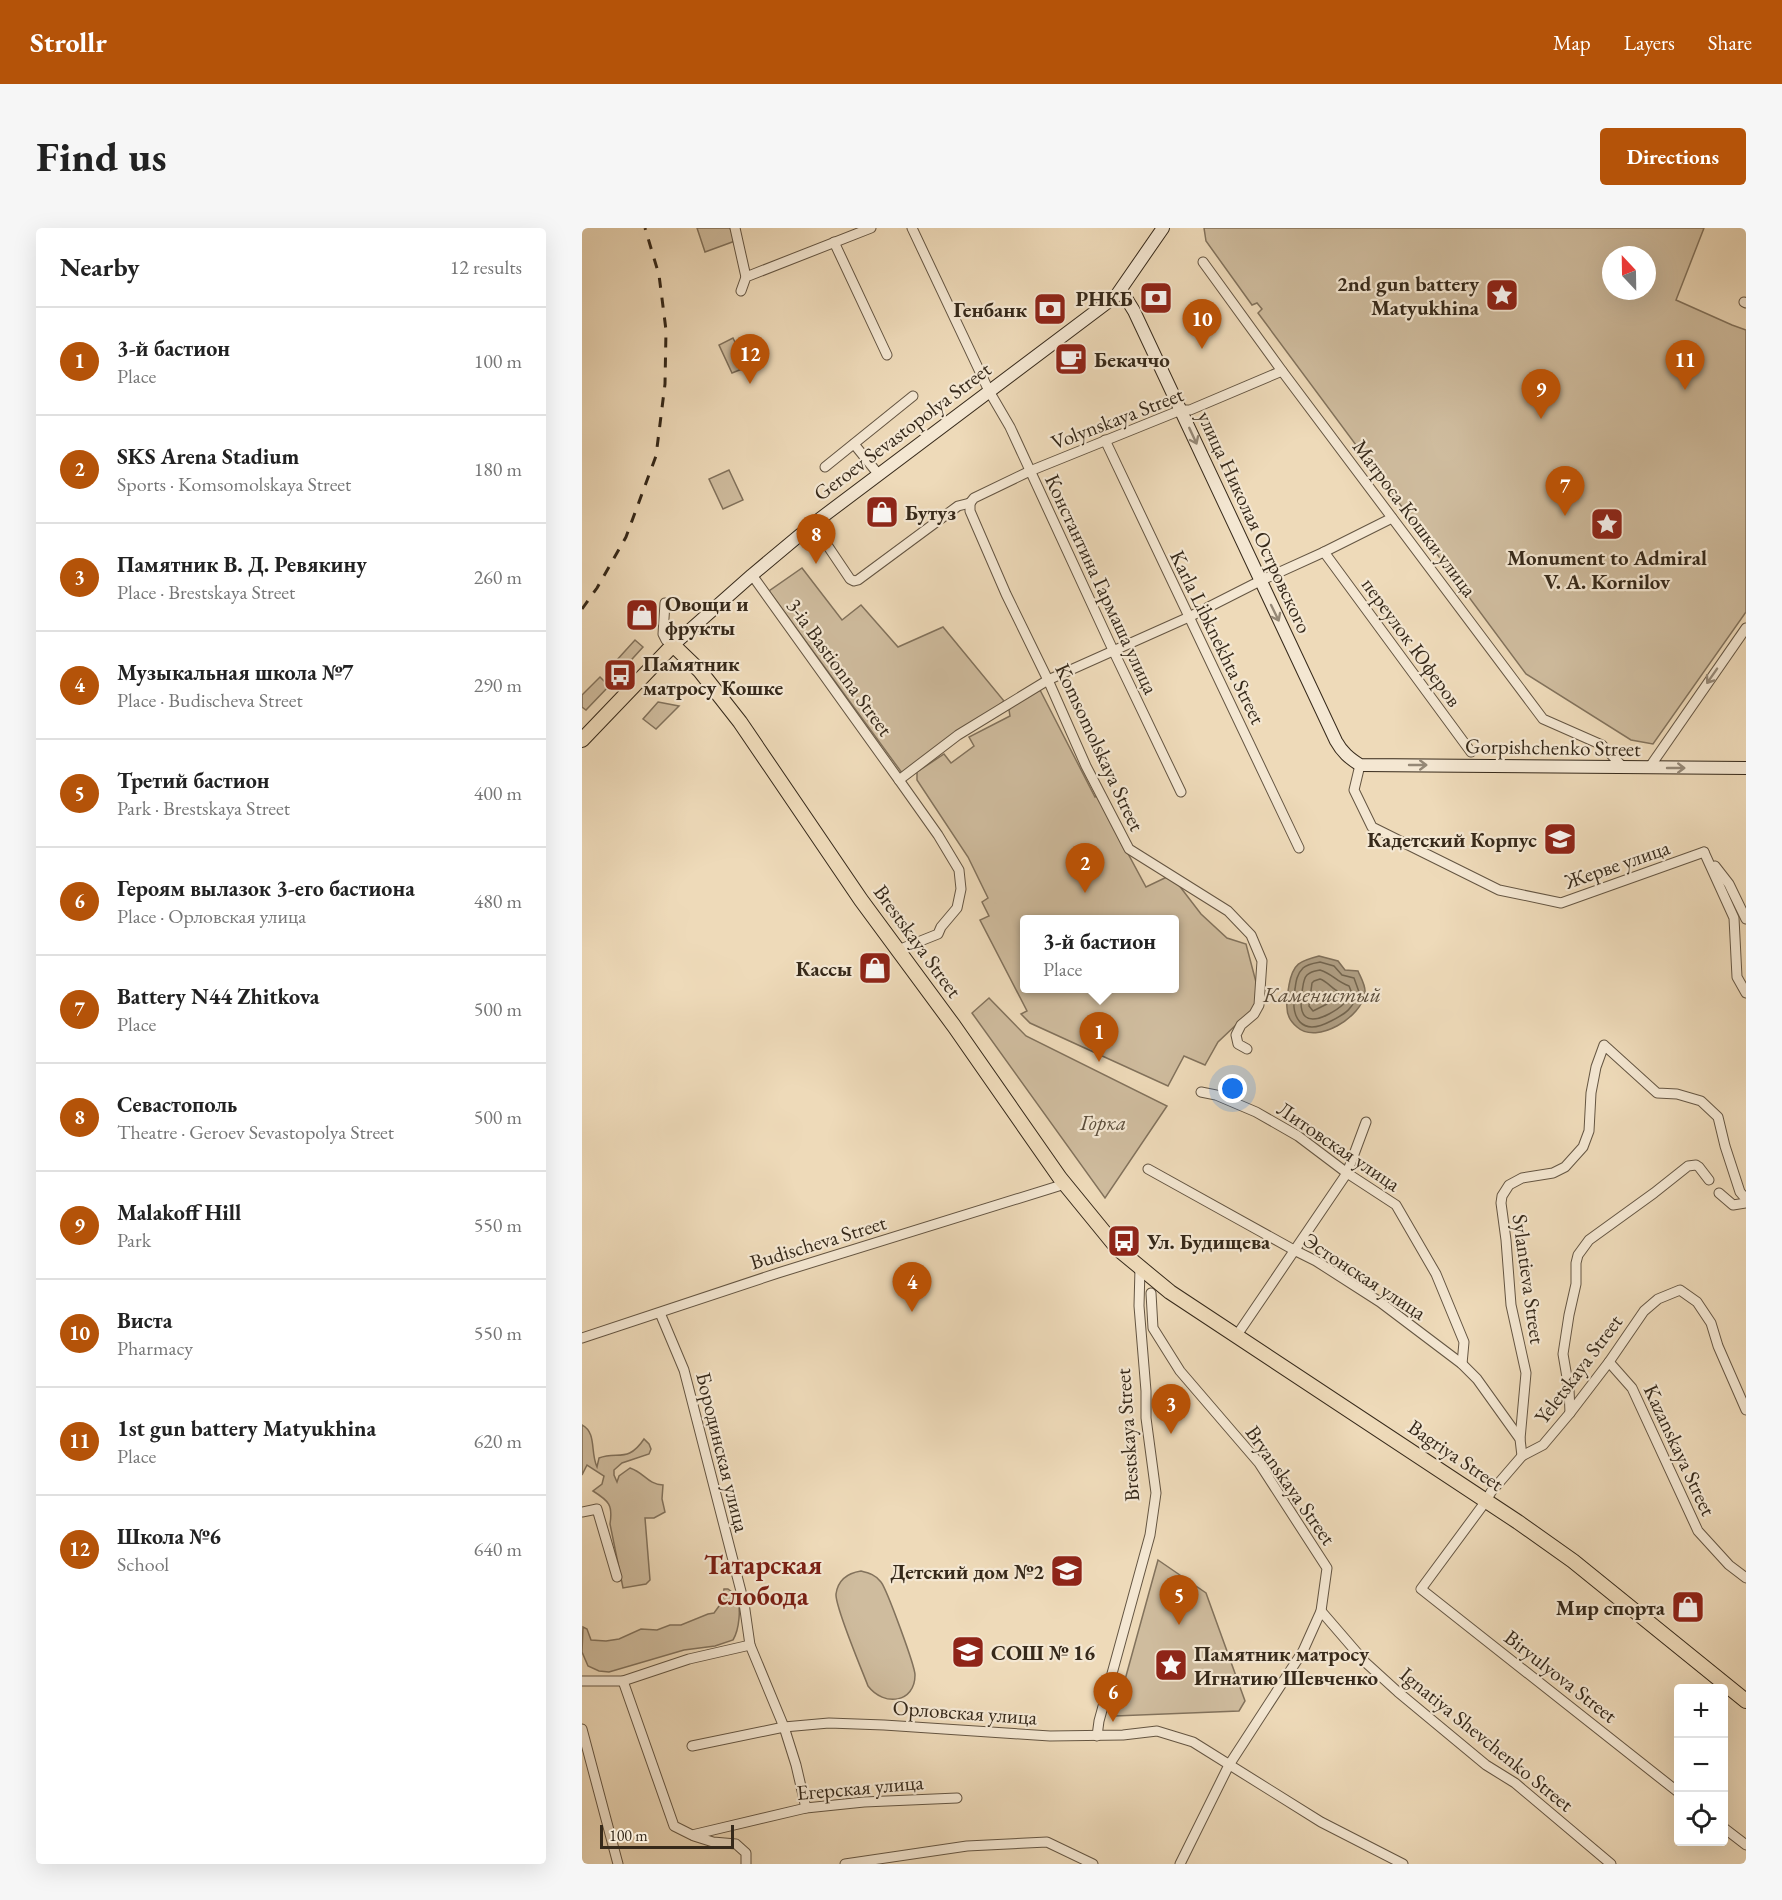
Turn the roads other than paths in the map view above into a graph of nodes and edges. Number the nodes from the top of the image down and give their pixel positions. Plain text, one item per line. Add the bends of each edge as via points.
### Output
1 (735, 228) edge
2 (871, 228) edge
3 (912, 228) edge
4 (1163, 228) edge
5 (834, 242) junction
6 (1203, 262) dead end
7 (746, 277) junction
8 (1121, 290) junction
9 (741, 291) dead end
10 (887, 355) dead end
11 (1282, 371) junction
12 (989, 391) junction
13 (913, 396) dead end
14 (1181, 410) junction
15 (1105, 440) junction
16 (854, 444) junction
17 (825, 467) dead end
18 (1030, 471) junction
19 (879, 475) junction
20 (970, 504) junction
21 (1392, 518) junction
22 (813, 524) junction
23 (1324, 552) junction
24 (752, 575) junction
25 (1260, 581) junction
26 (664, 603) dead end
27 (1189, 618) junction
28 (1746, 628) edge
29 (673, 645) junction
30 (1113, 650) junction
31 (1048, 680) junction
32 (582, 740) edge
33 (1471, 752) dead end
34 (1360, 765) junction
35 (1623, 767) junction
36 (1649, 768) junction
37 (1746, 768) edge
38 (899, 780) junction
39 (1181, 792) dead end
40 (1299, 848) dead end
41 (1704, 852) junction
42 (1746, 919) edge
43 (898, 950) junction
44 (1746, 993) edge
45 (1247, 1049) dead end
46 (1201, 1092) dead end
47 (1366, 1122) dead end
48 (1148, 1169) dead end
49 (1347, 1173) junction
50 (1709, 1180) dead end
51 (1065, 1185) junction
52 (1719, 1193) dead end
53 (1746, 1201) edge
54 (1294, 1250) junction
55 (1135, 1264) junction
56 (1151, 1293) dead end
57 (660, 1313) junction
58 (1237, 1335) junction
59 (582, 1338) edge
60 (1609, 1362) junction
61 (1462, 1364) junction
62 (1746, 1410) edge
63 (1570, 1413) junction
64 (1520, 1439) junction
65 (1522, 1456) junction
66 (1486, 1501) junction
67 (582, 1512) edge
68 (617, 1577) dead end
69 (1746, 1578) edge
70 (1421, 1589) joint
71 (1322, 1611) junction
72 (750, 1645) junction
73 (582, 1681) edge
74 (623, 1681) junction
75 (1746, 1701) edge
76 (784, 1727) junction
77 (582, 1730) edge
78 (1097, 1736) junction
79 (692, 1746) dead end
80 (1229, 1764) junction
81 (1674, 1789) edge
82 (957, 1798) dead end
83 (806, 1808) junction
84 (1728, 1831) edge
85 (692, 1835) junction
86 (1746, 1845) edge
87 (618, 1864) edge
88 (746, 1864) edge
89 (845, 1864) edge
90 (1093, 1864) edge
91 (1179, 1864) edge
92 (1403, 1864) edge
93 (1611, 1864) edge

1 - 7 street
2 - 5 street
3 - 12 street, Константина Гармаша улица
4 - 8 main road, Geroev Sevastopolya Street
5 - 7 street
5 - 10 street
6 - 11 street, Матроса Кошки улица
7 - 9 street
8 - 12 main road, Geroev Sevastopolya Street
8 - 14 main road, улица Николая Островского
11 - 14 street, Volynskaya Street via 1190,410
11 - 21 street, Матроса Кошки улица
12 - 18 street, Константина Гармаша улица
12 - 19 main road, Geroev Sevastopolya Street
13 - 16 street
14 - 15 street, Volynskaya Street
14 -> 25 main road, улица Николая Островского
15 - 18 street, Volynskaya Street
15 - 27 street, Karla Libknekhta Street
16 - 17 street
16 - 19 street
18 - 20 street, Volynskaya Street via 974,498
18 - 30 street, Константина Гармаша улица
19 - 22 main road, Geroev Sevastopolya Street
20 - 22 street, Volynskaya Street via 958,506 854,581
20 - 31 street, Komsomolskaya Street via 1002,584
21 - 23 street
21 - 35 street, Матроса Кошки улица via 1544,719 1602,745
22 - 24 main road, Geroev Sevastopolya Street
23 - 25 street
23 - 33 street, переулок Юферов
24 - 29 main road, Geroev Sevastopolya Street
24 - 38 street, 3-ia Bastionna Street
25 - 27 street
25 -> 34 main road, улица Николая Островского via 1336,741 1343,753
26 - 29 street via 663,634
27 - 30 street
27 - 40 street, Karla Libknekhta Street
28 -> 36 street
29 - 32 main road, Geroev Sevastopolya Street
29 - 43 main road, Brestskaya Street via 740,722
30 - 31 street
30 - 39 street, Константина Гармаша улица
31 - 38 street via 958,735
31 - 45 street, Komsomolskaya Street via 1129,849 1228,911 1251,935 1262,961 1259,1005 1236,1035 1238,1044
34 -> 35 main road, Gorpishchenko Street
34 - 41 street, Жерве улица via 1354,790 1372,827 1499,890 1561,903
35 - 36 main road, Gorpishchenko Street
36 -> 37 main road, Gorpishchenko Street
38 - 43 street, 3-ia Bastionna Street via 960,870 961,889 957,908 938,934
41 - 42 street via 1729,884
41 - 44 street via 1734,918 1737,977
43 - 51 main road, Brestskaya Street
46 - 49 street, Литовская улица via 1256,1112 1298,1136
47 - 49 street
48 - 54 street, Эстонская улица
49 - 54 street
49 - 61 street, Литовская улица via 1396,1205 1436,1274 1464,1342
50 - 63 street via 1696,1165 1688,1166 1589,1240 1578,1256 1563,1354
51 - 55 main road, Brestskaya Street
51 - 57 street, Budischeva Street via 789,1269
52 - 53 street via 1733,1205
53 - 64 street, Sylantieva Street via 1718,1117 1701,1101 1656,1093 1604,1045 1596,1066 1589,1131 1583,1147 1565,1167 1522,1178 1509,1185 1502,1197 1511,1305 1526,1373
54 - 58 street
54 - 61 street, Эстонская улица via 1380,1302
55 - 58 main road, Bagriya Street
55 - 78 street, Brestskaya Street via 1146,1418 1156,1493 1150,1535
56 - 71 street, Bryanskaya Street via 1153,1328 1180,1371 1259,1463 1327,1568
57 - 59 street, Budischeva Street
57 - 72 street, Бородинская улица via 684,1370 744,1603
58 - 66 main road, Bagriya Street
60 - 62 street, Yeletskaya Street via 1644,1311 1658,1299 1680,1290 1696,1302 1712,1323
60 - 63 street, Yeletskaya Street
60 - 69 street, Kazanskaya Street via 1632,1388 1698,1531
61 - 64 street, Эстонская улица via 1478,1379
63 - 65 street, Yeletskaya Street via 1543,1445
64 - 65 street, Эстонская улица
65 - 66 street, Yeletskaya Street
66 - 70 street, Yeletskaya Street
66 - 75 main road, Bagriya Street via 1573,1561
67 - 68 street via 597,1509
70 - 81 street, Biryulyova Street
71 - 80 street, Bryanskaya Street via 1303,1651
71 - 93 street, Ignatiya Shevchenko Street via 1365,1662 1398,1692
72 - 74 street via 689,1659
72 - 76 street, Бородинская улица
73 - 74 street
74 - 85 street via 674,1826
76 - 78 street, Орловская улица via 829,1723
76 - 79 street, Орловская улица
76 - 83 street, Бородинская улица
77 - 87 street
78 - 80 street, Орловская улица via 1157,1731 1193,1742
80 - 91 street, Bryanskaya Street
80 - 92 street, Орловская улица via 1321,1822
82 - 83 street, Егерская улица
83 - 85 street, Егерская улица
84 - 86 street
85 - 88 street via 736,1845 746,1853
89 - 90 street via 967,1846 1047,1842

